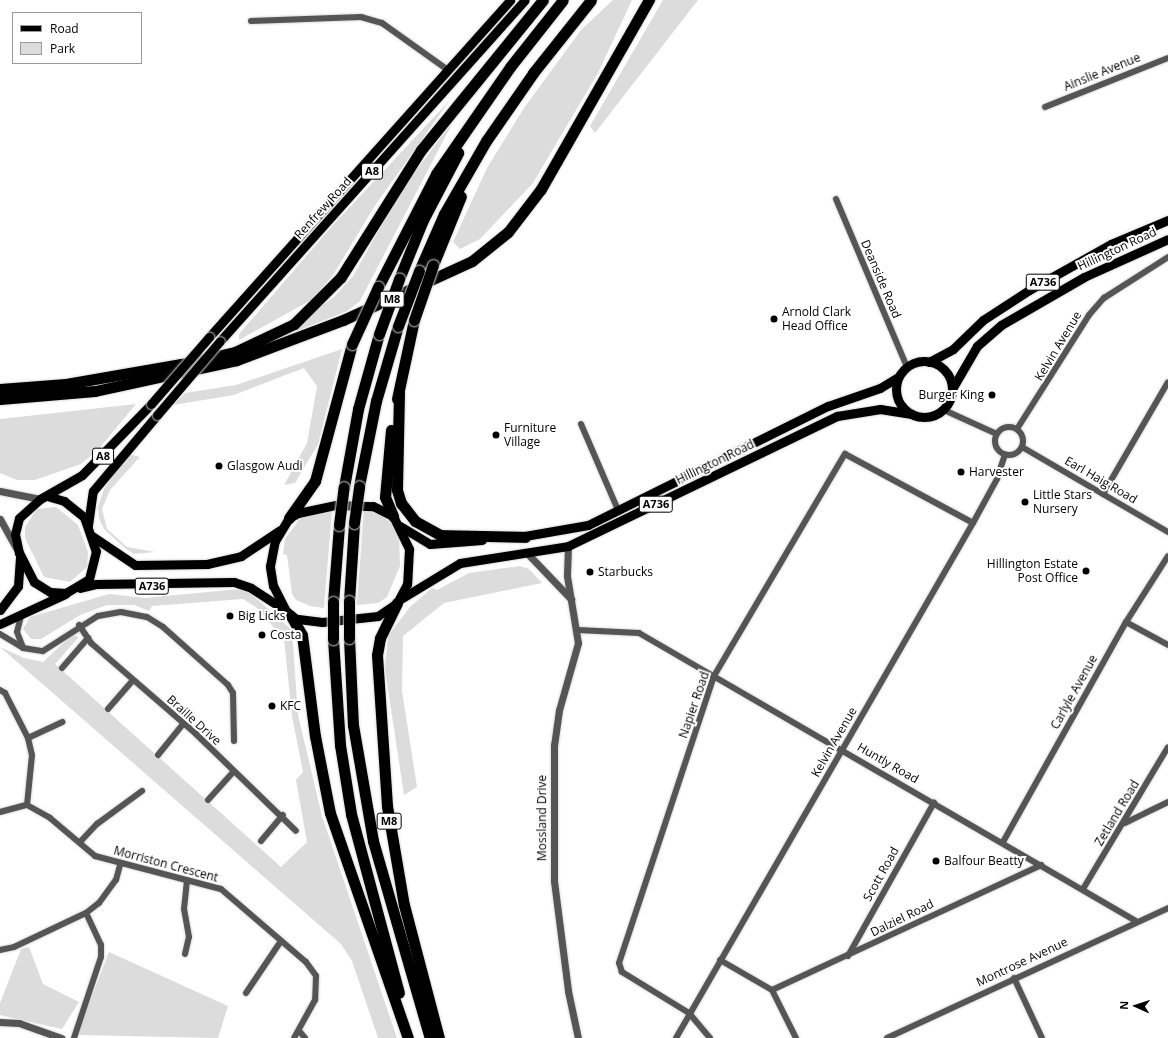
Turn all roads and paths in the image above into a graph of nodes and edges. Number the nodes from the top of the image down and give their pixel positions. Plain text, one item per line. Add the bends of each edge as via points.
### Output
1 (510, 0) edge
2 (525, 0) edge
3 (544, 0) edge
4 (563, 0) edge
5 (591, 0) edge
6 (649, 0) edge
7 (251, 21) dead end
8 (1168, 58) edge
9 (448, 70) junction
10 (490, 97) junction
11 (1045, 107) dead end
12 (486, 141) junction
13 (836, 200) dead end
14 (1168, 220) edge
15 (1168, 239) edge
16 (1168, 257) edge
17 (929, 362) junction
18 (907, 367) junction
19 (898, 376) junction
20 (1168, 382) edge
21 (0, 389) edge
22 (952, 389) junction
23 (399, 393) junction
24 (0, 399) edge
25 (944, 410) junction
26 (912, 414) junction
27 (581, 424) dead end
28 (1017, 429) junction
29 (996, 434) junction
30 (1022, 447) junction
31 (1005, 454) junction
32 (0, 491) edge
33 (1103, 494) junction
34 (43, 498) junction
35 (618, 510) junction
36 (393, 516) junction
37 (289, 518) junction
38 (0, 519) edge
39 (973, 523) junction
40 (400, 526) junction
41 (88, 527) junction
42 (282, 528) junction
43 (1168, 532) edge
44 (92, 536) junction
45 (525, 537) junction
46 (568, 546) junction
47 (527, 553) junction
48 (20, 555) junction
49 (1168, 556) edge
50 (77, 589) junction
51 (66, 593) junction
52 (571, 600) junction
53 (398, 602) junction
54 (0, 610) edge
55 (289, 614) junction
56 (21, 616) junction
57 (1126, 622) junction
58 (0, 624) edge
59 (79, 625) junction
60 (578, 630) junction
61 (0, 634) edge
62 (88, 638) junction
63 (1168, 645) edge
64 (23, 648) junction
65 (62, 668) dead end
66 (714, 676) junction
67 (133, 680) junction
68 (0, 690) edge
69 (108, 709) dead end
70 (62, 722) dead end
71 (183, 724) junction
72 (28, 738) junction
73 (234, 741) dead end
74 (1168, 747) edge
75 (843, 750) junction
76 (158, 755) dead end
77 (233, 772) junction
78 (142, 791) dead end
79 (208, 800) dead end
80 (1168, 802) edge
81 (934, 803) junction
82 (28, 805) junction
83 (0, 812) edge
84 (283, 815) junction
85 (1125, 823) junction
86 (296, 831) dead end
87 (261, 841) dead end
88 (80, 842) junction
89 (1004, 842) junction
90 (120, 865) junction
91 (1041, 865) junction
92 (187, 880) junction
93 (1083, 889) junction
94 (1168, 908) edge
95 (86, 913) junction
96 (1136, 921) junction
97 (281, 941) junction
98 (0, 950) edge
99 (185, 954) dead end
100 (848, 956) junction
101 (720, 960) junction
102 (1014, 978) junction
103 (772, 990) junction
104 (246, 993) dead end
105 (689, 1013) junction
106 (0, 1022) edge
107 (300, 1032) junction
108 (61, 1038) edge
109 (74, 1038) edge
110 (294, 1038) edge
111 (305, 1038) edge
112 (408, 1038) edge
113 (412, 1038) edge
114 (430, 1038) edge
115 (439, 1038) edge
116 (578, 1038) edge
117 (676, 1038) edge
118 (710, 1038) edge
119 (796, 1038) edge
120 (886, 1038) edge
121 (1042, 1038) edge

1 - 9 main road, Renfrew Road / A8
2 - 41 main road, Renfrew Road / A8, bridge via 220,342 92,491
3 - 21 highway via 421,150 342,277 294,324 235,352 181,364 73,383
4 - 10 highway, M8
5 - 12 highway, M8 via 533,73
6 - 24 highway, M8 via 586,116 528,209 497,242 462,267 316,332 237,360 95,391
7 - 9 street via 361,17 382,23 398,32
8 - 11 street, Ainslie Avenue
9 - 34 main road, Renfrew Road / A8, bridge via 96,463
10 - 37 highway, M8, bridge via 436,174 378,287 352,344 314,480
10 - 113 highway, M8, bridge via 423,220 398,279 358,409 338,525 333,639 340,745 353,821
12 - 23 highway, M8, bridge via 433,265 414,320
12 - 114 highway, M8, bridge via 444,214 398,326 376,401 359,486 349,601 353,725 373,841
13 - 18 street, Deanside Road
14 - 17 main road, Hillington Road / A736 via 1111,244 1024,293 983,320 953,349
15 - 22 main road, Hillington Road / A736 via 1084,277 1001,325 977,346
16 - 28 street, Kelvin Avenue via 1104,298 1089,315
17 - 18 main road, A736
17 - 22 main road via 945,370
18 - 19 main road, A736
19 - 26 main road via 898,400
19 - 35 main road, Hillington Road / A736 via 880,388 828,406
20 - 33 street
22 - 25 main road, A736
23 - 36 highway, M8 via 386,483 386,496
23 - 45 highway, M8 via 397,490 401,503 415,521 440,535
25 - 26 main road, A736 via 930,416
25 - 29 street
26 - 46 main road, Hillington Road / A736 via 880,409 837,416
27 - 35 street
28 - 29 street via 1004,427
28 - 30 street via 1023,436
29 - 31 street via 996,446
30 - 31 street via 1014,454
30 - 33 street, Earl Haig Road
31 - 39 street, Kelvin Avenue via 997,479
32 - 34 street
33 - 43 street, Earl Haig Road
34 - 41 main road via 71,505
34 - 48 main road via 19,518 15,534
35 - 45 main road, Hillington Road / A736 via 570,530
36 - 37 main road, A736 via 373,506 357,504 313,507
36 - 40 main road, A736
37 - 42 main road, A736
38 - 48 street
39 - 66 street, Napier Road via 845,454
39 - 75 street, Kelvin Avenue
40 - 45 main road, Hillington Road / A736 via 417,539 434,544
40 - 53 main road, A736 via 407,541 409,561 407,584
41 - 44 main road
42 - 44 main road, A736 via 241,556 207,564 135,565
42 - 55 main road, A736 via 273,547 270,572
44 - 50 main road via 96,551 95,566 89,579
46 - 47 main road, Hillington Road / A736
46 - 52 street, Mossland Drive
47 - 52 street, Mossland Drive
47 - 53 main road, Hillington Road / A736 via 460,563
48 - 51 main road via 40,587
48 - 54 main road via 18,586
49 - 57 street, Carlyle Avenue
50 - 51 main road
50 - 55 main road, A736 via 96,584 234,582 251,588
51 - 56 main road
52 - 60 street, Mossland Drive
53 - 55 main road, A736 via 373,618 322,622
53 - 115 highway, M8 via 380,638 377,655 386,792 396,870
55 - 112 highway via 302,635 315,736 332,820
56 - 58 main road
56 - 64 street via 16,632
57 - 63 street
57 - 89 street, Carlyle Avenue
59 - 62 street, Braille Drive
59 - 64 street via 47,649
59 - 73 street via 98,616 121,612 147,617 163,627 233,693
60 - 66 street, Huntly Road via 639,633
60 - 116 street, Mossland Drive via 576,655 559,710 553,793 554,881 568,991
61 - 64 street
62 - 65 street
62 - 67 street, Braille Drive
66 - 75 street, Huntly Road
66 - 105 street, Napier Road via 619,964 622,972
67 - 69 street
67 - 71 street, Braille Drive
68 - 72 street via 5,693
70 - 72 street
71 - 76 street
71 - 77 street, Braille Drive
72 - 82 street via 32,755
74 - 85 street, Zetland Road
75 - 81 street, Huntly Road
75 - 101 street, Kelvin Avenue
77 - 79 street
77 - 84 street, Braille Drive
78 - 88 street via 97,824
80 - 85 street
81 - 89 street, Huntly Road
81 - 100 street, Scott Road
82 - 83 street
82 - 88 street, Morriston Crescent via 50,818
84 - 86 street, Braille Drive
84 - 87 street
85 - 93 street, Zetland Road
88 - 90 street, Morriston Crescent via 95,856
89 - 91 street, Huntly Road
90 - 92 street, Morriston Crescent
90 - 95 street via 116,880 99,903
91 - 93 street, Huntly Road
91 - 100 street, Dalziel Road
92 - 97 street, Morriston Crescent via 221,889
92 - 99 street via 184,909 189,937
93 - 96 street, Huntly Road
94 - 96 street, Montrose Avenue
95 - 98 street via 14,947
95 - 109 street via 101,945 100,957
96 - 102 street, Montrose Avenue
97 - 104 street
97 - 107 street, Morriston Crescent via 306,962 316,976 314,1000
100 - 103 street, Dalziel Road
101 - 103 street
101 - 105 street, Kelvin Avenue
102 - 120 street, Montrose Avenue
102 - 121 street
103 - 119 street
105 - 117 street, Kelvin Avenue
105 - 118 street, Napier Road
106 - 108 street via 19,1024
107 - 110 street, Morriston Crescent
107 - 111 street

